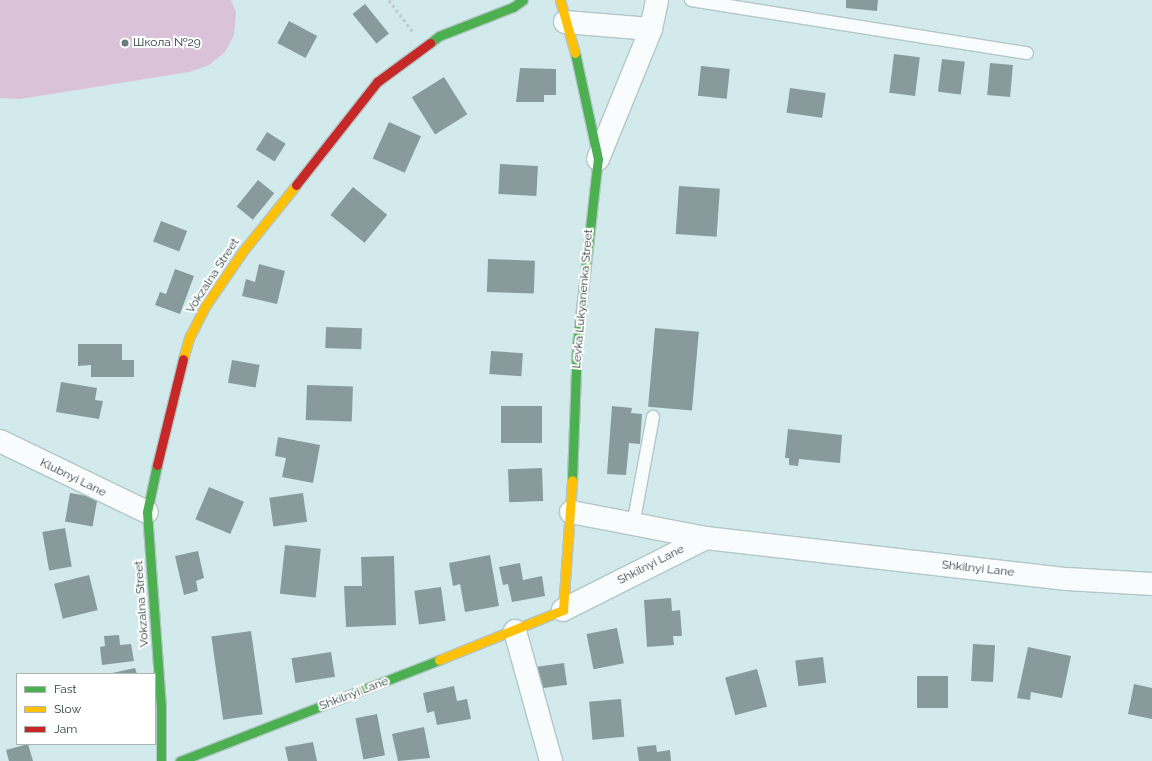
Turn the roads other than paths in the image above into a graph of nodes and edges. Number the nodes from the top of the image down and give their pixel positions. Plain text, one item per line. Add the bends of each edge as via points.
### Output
1 (523, 0) edge
2 (560, 0) edge
3 (657, 0) edge
4 (691, 0) edge
5 (565, 22) junction
6 (650, 29) junction
7 (1027, 53) dead end
8 (598, 159) junction
9 (653, 417) dead end
10 (0, 441) edge
11 (148, 512) junction
12 (571, 512) junction
13 (633, 525) junction
14 (706, 538) junction
15 (1152, 584) edge
16 (562, 610) junction
17 (515, 631) junction
18 (161, 761) edge
19 (180, 761) edge
20 (551, 761) edge

1 - 11 street, Vokzalna Street via 513,7 439,36 377,82 243,251 206,304 189,338 181,363
2 - 5 street
3 - 6 street, Levka Lukyanenka Street
4 - 7 lane
5 - 6 street
5 - 8 street via 583,80
6 - 8 street, Levka Lukyanenka Street
8 - 12 street, Levka Lukyanenka Street via 577,345
9 - 13 lane
10 - 11 street, Klubnyi Lane
11 - 18 street, Vokzalna Street via 161,706
12 - 13 street
12 - 16 street, Levka Lukyanenka Street
13 - 14 street
14 - 15 street, Shkilnyi Lane via 1067,579
14 - 16 street, Shkilnyi Lane
16 - 17 street, Shkilnyi Lane
17 - 19 street, Shkilnyi Lane
17 - 20 street

